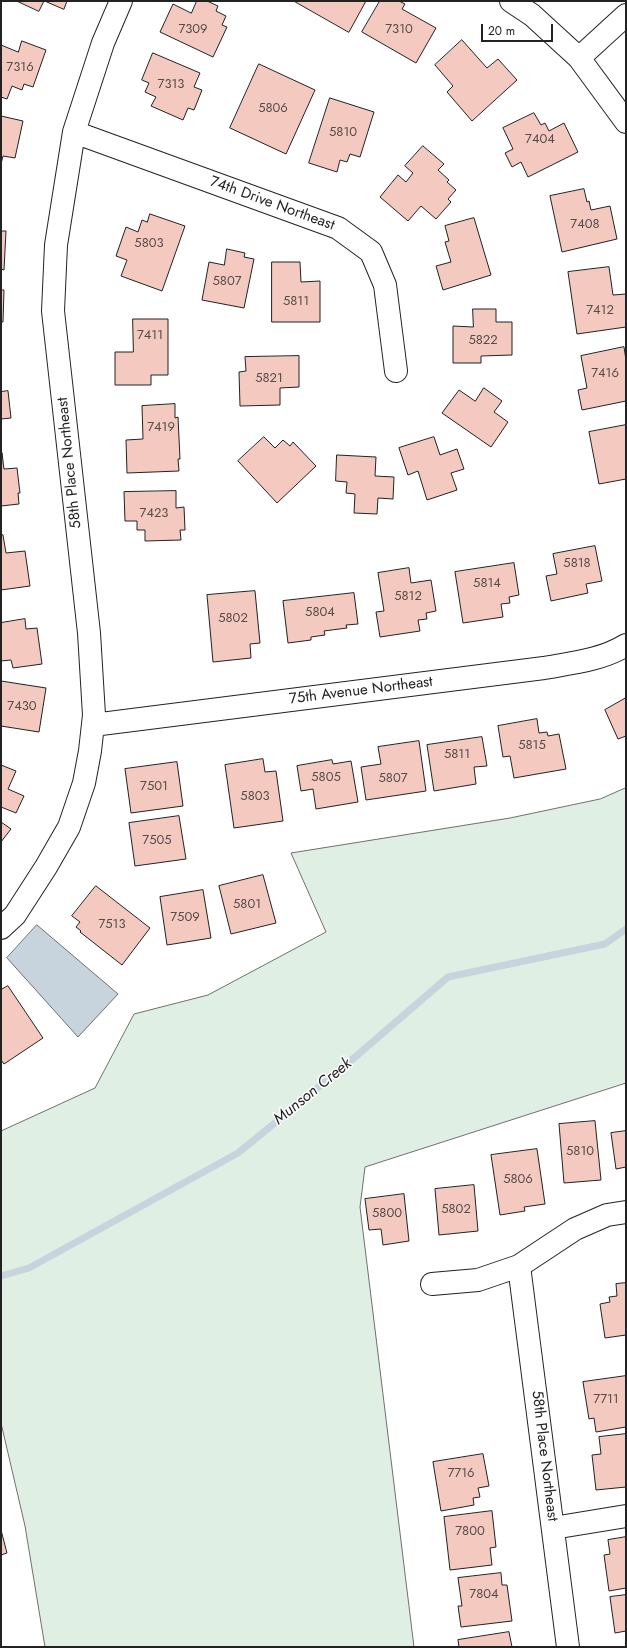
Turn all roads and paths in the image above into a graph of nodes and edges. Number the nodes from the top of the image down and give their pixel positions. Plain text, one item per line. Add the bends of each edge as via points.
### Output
1 (121, 1) edge
2 (511, 1) edge
3 (626, 15) edge
4 (579, 58) junction
5 (626, 122) edge
6 (74, 132) junction
7 (396, 371) dead end
8 (626, 645) edge
9 (93, 725) junction
10 (8, 922) edge
11 (626, 1212) edge
12 (519, 1266) junction
13 (432, 1284) dead end
14 (626, 1516) edge
15 (553, 1528) junction
16 (568, 1647) edge

1 - 6 street, 58th Place Northeast via 103,43
2 - 4 street via 532,15
3 - 4 street
4 - 5 street
6 - 7 street, 74th Drive Northeast via 338,228 366,248 371,252 385,285
6 - 9 street, 58th Place Northeast via 56,245 53,311 89,633
8 - 9 street, 75th Avenue Northeast via 617,651 581,662
9 - 10 street, 58th Place Northeast via 84,783 69,827 46,867
11 - 12 street via 607,1215 575,1229
12 - 13 street via 478,1280
12 - 15 street, 58th Place Northeast
14 - 15 street
15 - 16 street, 58th Place Northeast

